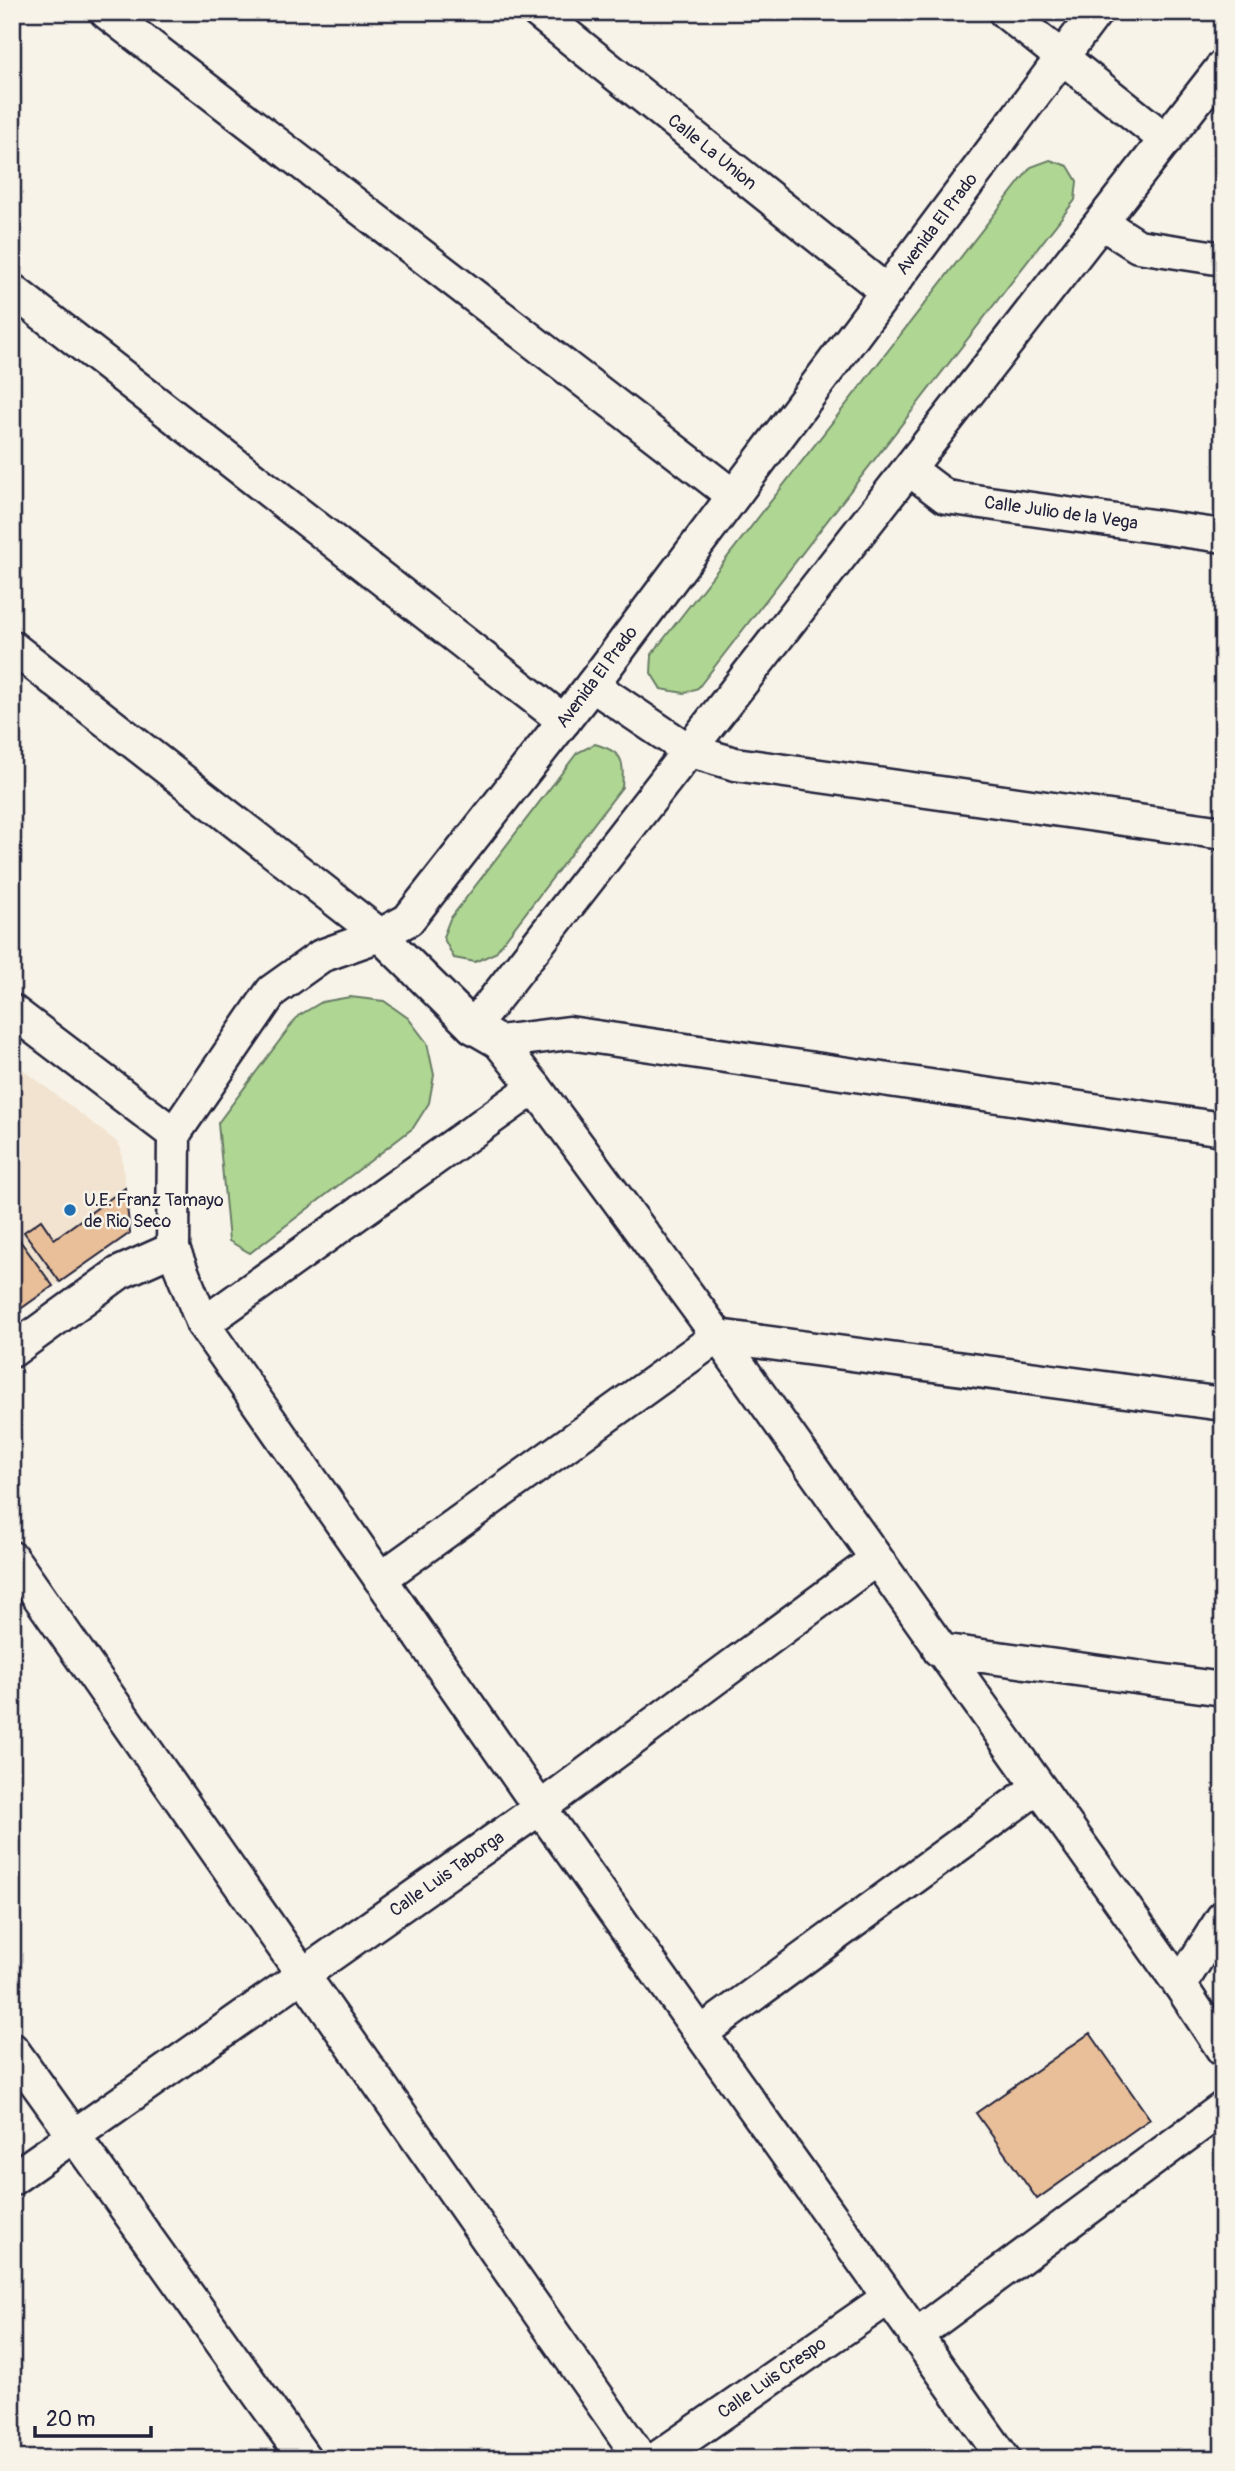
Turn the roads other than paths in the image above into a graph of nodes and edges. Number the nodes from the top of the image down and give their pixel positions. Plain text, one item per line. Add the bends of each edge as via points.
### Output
1 (106, 12) edge
2 (538, 12) edge
3 (1004, 12) edge
4 (1096, 12) edge
5 (1063, 59) junction
6 (1223, 66) edge
7 (1166, 140) junction
8 (1102, 223) junction
9 (1223, 259) edge
10 (12, 290) edge
11 (886, 291) junction
12 (909, 469) junction
13 (732, 495) junction
14 (1223, 536) edge
15 (12, 647) edge
16 (592, 685) junction
17 (564, 721) junction
18 (688, 750) junction
19 (1223, 834) edge
20 (380, 935) junction
21 (12, 1011) edge
22 (486, 1034) junction
23 (536, 1087) junction
24 (1223, 1129) edge
25 (174, 1134) junction
26 (173, 1249) junction
27 (203, 1324) junction
28 (718, 1336) junction
29 (12, 1351) edge
30 (1223, 1404) edge
31 (12, 1558) edge
32 (875, 1560) junction
33 (380, 1579) junction
34 (939, 1650) junction
35 (1223, 1689) edge
36 (1038, 1787) junction
37 (540, 1808) junction
38 (1223, 1917) edge
39 (304, 1976) junction
40 (1180, 1985) junction
41 (701, 2034) junction
42 (12, 2049) edge
43 (1223, 2050) edge
44 (1223, 2108) edge
45 (73, 2136) junction
46 (12, 2179) edge
47 (888, 2298) junction
48 (915, 2336) junction
49 (305, 2459) edge
50 (640, 2459) edge
51 (656, 2459) edge
52 (1004, 2459) edge

1 - 13 street
2 - 11 street, Calle La Union
3 - 5 street
4 - 5 street, Avenida El Prado
5 - 7 street
5 - 11 street, Avenida El Prado
6 - 7 street
7 - 8 street
8 - 9 street via 1138,246
8 - 12 street
10 - 17 street
11 - 13 street, Avenida El Prado
12 - 14 street, Calle Julio de la Vega via 946,497
12 - 18 street
13 - 16 street, Avenida El Prado
15 - 20 street
16 - 17 street, Avenida El Prado
16 - 18 street
17 - 20 street, Avenida El Prado via 408,920
18 - 19 street via 735,764
18 - 22 street
20 - 22 street
20 - 25 street, Avenida El Prado via 321,956 272,991
21 - 25 street
22 - 23 street
22 - 24 street via 569,1033
23 - 27 street
23 - 28 street
25 - 26 street
26 - 27 street
26 - 29 street via 119,1273
27 - 33 street
28 - 30 street
28 - 32 street
28 - 33 street
31 - 39 street
32 - 34 street
32 - 37 street, Calle Luis Taborga
33 - 37 street
34 - 35 street
34 - 36 street
36 - 40 street
36 - 41 street
37 - 39 street, Calle Luis Taborga
37 - 41 street
38 - 40 street
39 - 45 street, Calle Luis Taborga
39 - 50 street
40 - 43 street
41 - 47 street
42 - 45 street
44 - 48 street
45 - 46 street, Calle Luis Taborga
45 - 49 street
47 - 48 street
47 - 51 street, Calle Luis Crespo
48 - 52 street

